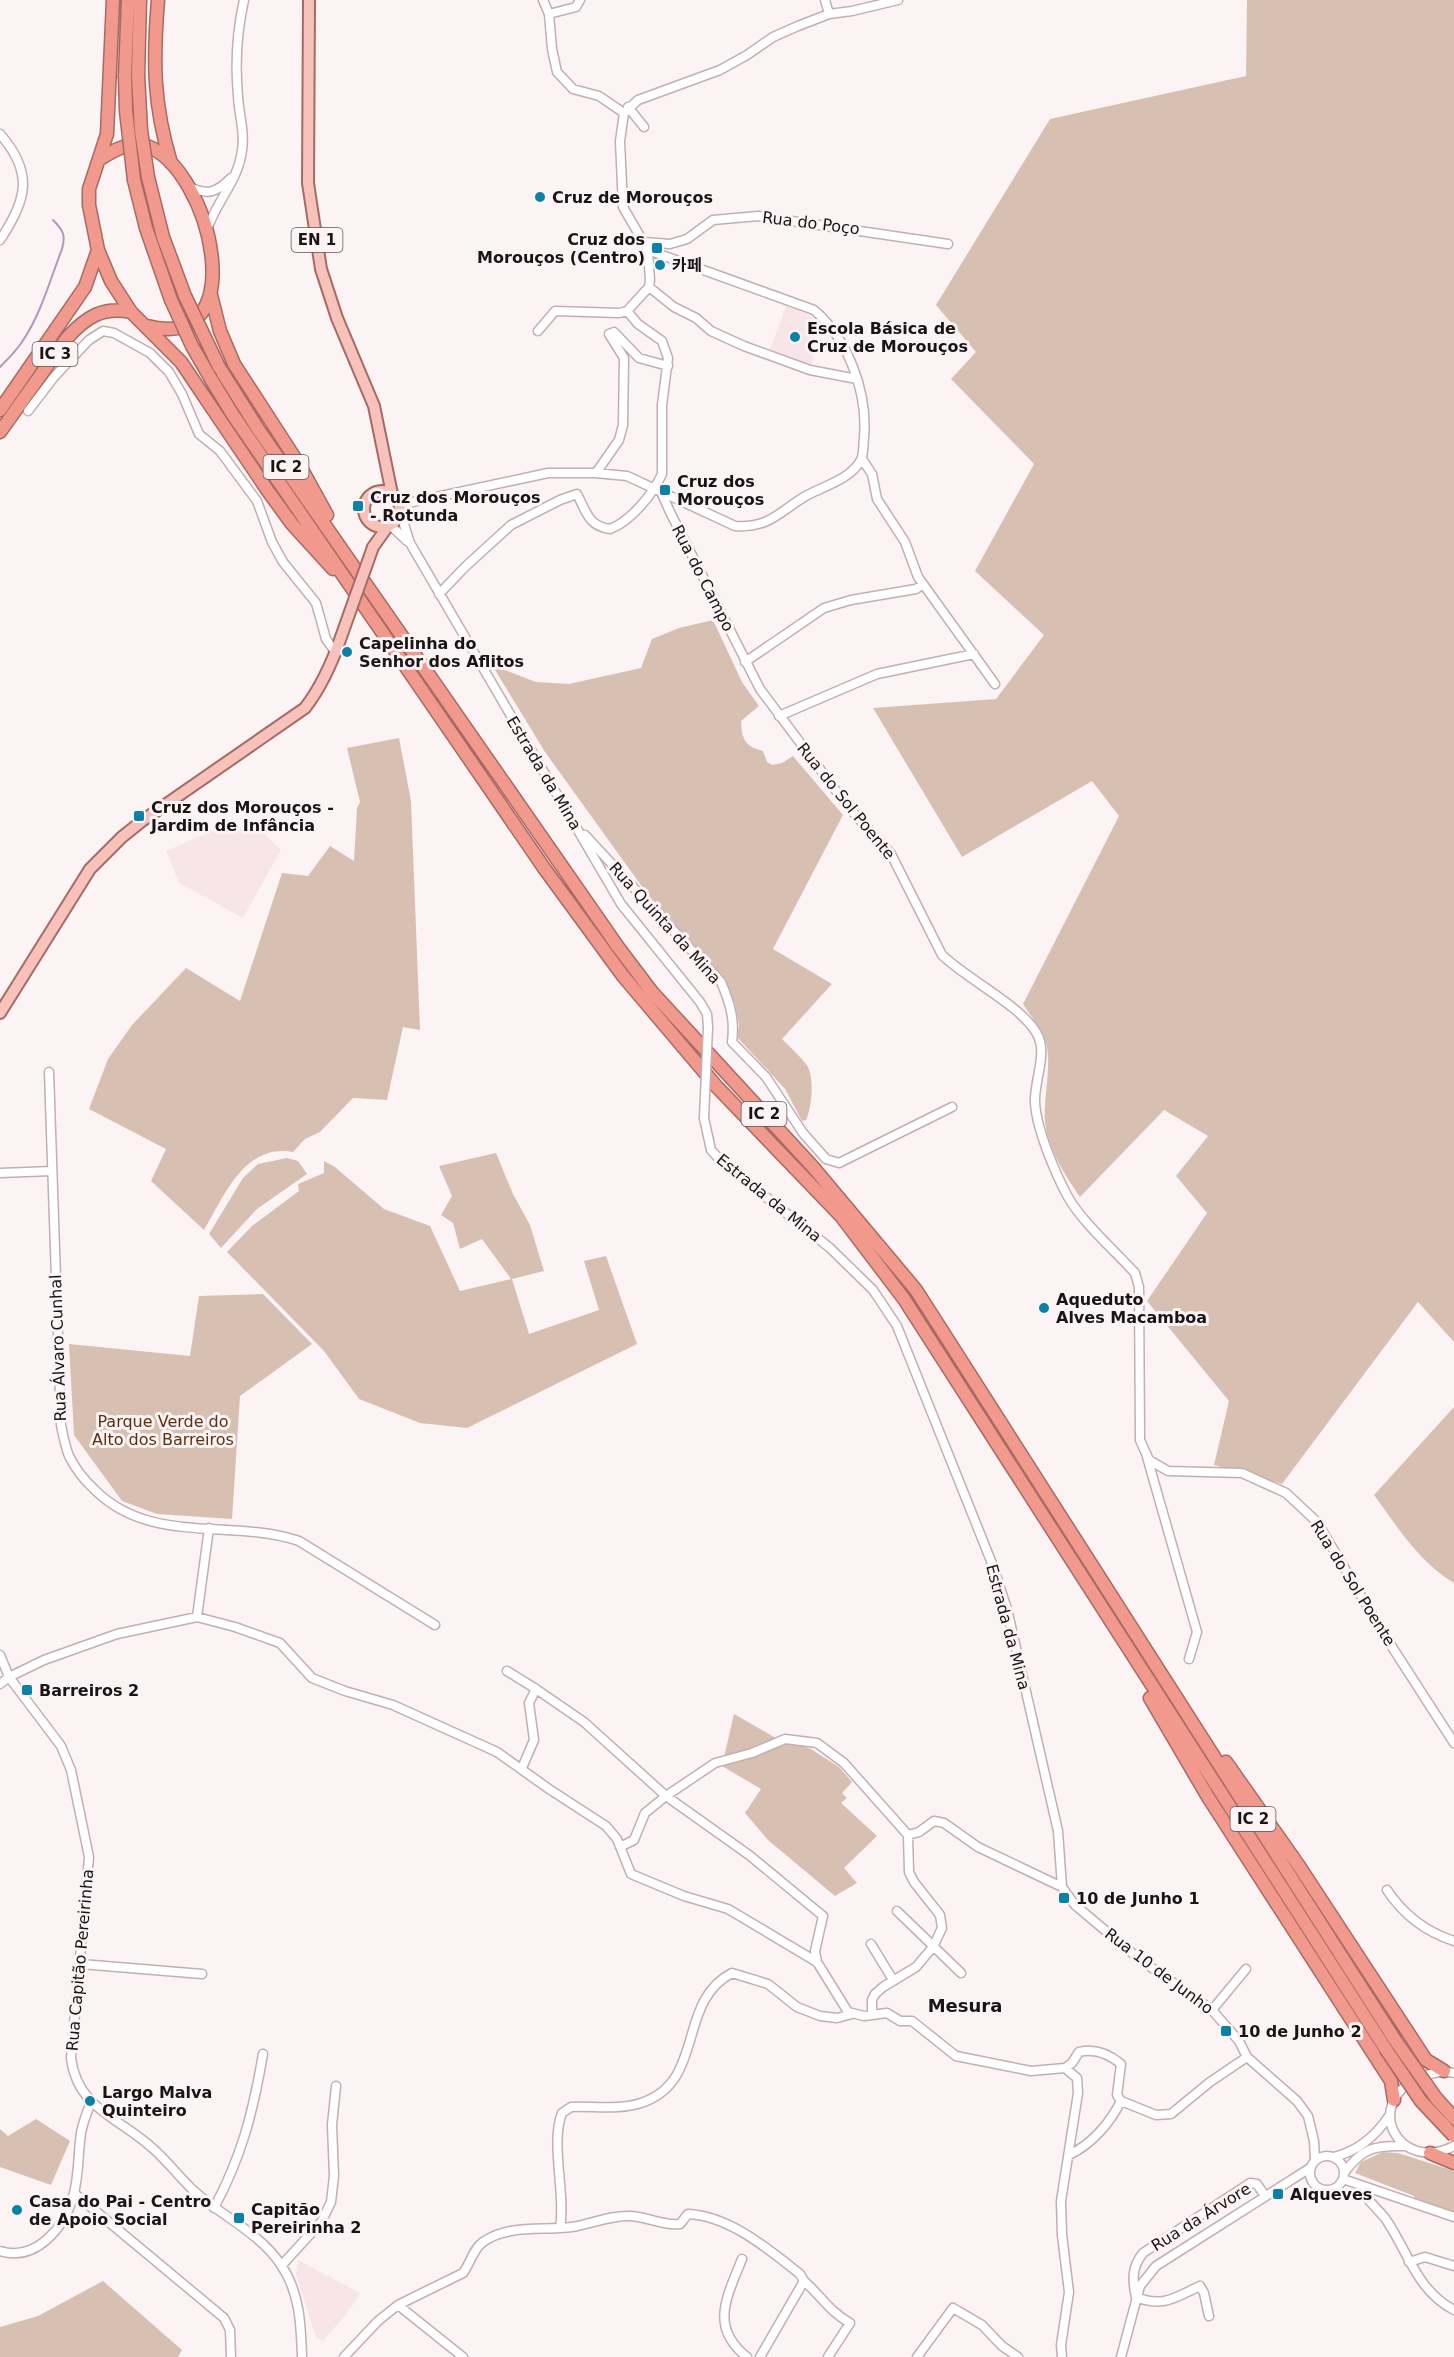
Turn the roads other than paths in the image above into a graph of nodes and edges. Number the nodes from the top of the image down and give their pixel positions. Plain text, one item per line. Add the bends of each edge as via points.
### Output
1 (113, 0) edge
2 (128, 0) edge
3 (140, 0) edge
4 (158, 0) edge
5 (244, 0) edge
6 (309, 0) edge
7 (543, 0) edge
8 (580, 0) edge
9 (825, 0) edge
10 (898, 0) edge
11 (549, 14) junction
12 (829, 14) junction
13 (626, 110) junction
14 (644, 127) dead end
15 (0, 134) edge
16 (100, 159) junction
17 (172, 164) junction
18 (235, 174) junction
19 (187, 186) junction
20 (207, 231) junction
21 (0, 240) edge
22 (948, 244) dead end
23 (646, 246) junction
24 (98, 250) junction
25 (649, 287) junction
26 (212, 295) junction
27 (627, 311) junction
28 (131, 312) junction
29 (146, 326) junction
30 (538, 331) dead end
31 (668, 366) junction
32 (857, 379) junction
33 (0, 410) edge
34 (28, 411) dead end
35 (0, 432) edge
36 (862, 459) junction
37 (385, 470) junction
38 (596, 473) junction
39 (376, 492) junction
40 (658, 492) junction
41 (392, 494) junction
42 (400, 509) junction
43 (372, 524) junction
44 (389, 526) junction
45 (410, 543) junction
46 (373, 547) junction
47 (354, 566) junction
48 (923, 584) junction
49 (352, 589) junction
50 (439, 594) junction
51 (336, 652) junction
52 (974, 654) junction
53 (745, 662) junction
54 (995, 684) dead end
55 (779, 716) junction
56 (578, 829) junction
57 (0, 1013) edge
58 (49, 1072) dead end
59 (952, 1107) dead end
60 (52, 1171) junction
61 (0, 1173) edge
62 (1145, 1452) junction
63 (209, 1528) junction
64 (197, 1617) junction
65 (435, 1625) dead end
66 (0, 1655) edge
67 (1134, 1658) junction
68 (1189, 1659) dead end
69 (507, 1671) dead end
70 (1160, 1673) junction
71 (9, 1677) junction
72 (0, 1684) edge
73 (536, 1689) junction
74 (1454, 1743) edge
75 (522, 1768) junction
76 (666, 1796) junction
77 (908, 1835) junction
78 (620, 1847) junction
79 (1062, 1887) junction
80 (1387, 1890) dead end
81 (897, 1911) dead end
82 (1454, 1941) edge
83 (871, 1944) dead end
84 (933, 1947) junction
85 (817, 1962) junction
86 (81, 1964) junction
87 (1246, 1970) dead end
88 (961, 1973) dead end
89 (202, 1974) dead end
90 (893, 1980) junction
91 (1212, 2010) junction
92 (852, 2014) junction
93 (872, 2015) junction
94 (1390, 2044) junction
95 (262, 2054) dead end
96 (1247, 2057) junction
97 (1070, 2068) junction
98 (1449, 2072) edge
99 (336, 2086) dead end
100 (1394, 2100) junction
101 (1121, 2101) junction
102 (91, 2102) junction
103 (1389, 2116) junction
104 (1454, 2118) edge
105 (1454, 2136) edge
106 (1314, 2141) junction
107 (1405, 2146) junction
108 (1454, 2146) edge
109 (1430, 2153) junction
110 (1069, 2155) junction
111 (1329, 2156) junction
112 (1454, 2163) edge
113 (1312, 2169) junction
114 (1343, 2176) junction
115 (1360, 2185) junction
116 (74, 2193) junction
117 (1265, 2196) junction
118 (214, 2208) junction
119 (1454, 2217) edge
120 (560, 2228) junction
121 (0, 2251) edge
122 (742, 2259) dead end
123 (1409, 2262) junction
124 (282, 2265) junction
125 (1454, 2266) edge
126 (804, 2281) junction
127 (1136, 2297) junction
128 (398, 2306) junction
129 (1454, 2310) edge
130 (1209, 2316) dead end
131 (231, 2357) edge
132 (302, 2357) edge
133 (344, 2357) edge
134 (463, 2357) edge
135 (747, 2357) edge
136 (760, 2357) edge
137 (828, 2357) edge
138 (917, 2357) edge
139 (1018, 2357) edge
140 (1062, 2357) edge
141 (1121, 2357) edge

1 - 16 highway via 110,109
2 - 49 highway, IC 2, bridge via 126,111 134,180 171,300 192,346 233,415
3 - 47 highway, IC 2, bridge via 141,130 163,237 184,296 243,406
4 - 17 highway via 155,81 158,113
5 - 18 street via 237,67 243,137 242,156
6 - 37 main road, EN 1 via 308,183 321,269 374,406
7 - 11 street
8 - 11 street via 576,7
9 - 12 street
10 - 12 street
11 - 13 street via 557,72 573,89 599,96
12 - 13 street via 773,37 720,70 660,91
13 - 14 street
13 - 23 street via 620,141 623,207
15 - 21 street via 13,149 22,172 19,208
16 - 17 highway via 135,144 147,146
16 - 24 highway via 89,189
17 - 19 highway
18 - 19 street via 215,192 199,192
18 - 20 street via 212,214
19 - 20 highway
20 - 26 highway via 213,265
22 - 23 street, Rua do Poço via 758,216 713,220 687,239
23 - 25 street
23 - 32 street via 814,310 828,322 846,349
24 - 28 highway via 111,281
24 - 33 highway, IC 3 via 85,287
25 - 27 street
25 - 32 street via 711,331 744,346 810,370
26 - 29 highway via 204,311 188,323 167,330
26 - 47 highway via 231,358 300,466
27 - 30 street via 555,311
27 - 31 street via 662,341
28 - 29 highway
28 - 35 highway, IC 3 via 108,309 77,326
29 - 49 highway via 181,362 292,524
31 - 38 street via 639,358 614,332 609,334 624,358 623,425 619,440
31 - 40 street
32 - 36 street via 865,428
34 - 51 street via 54,377 103,331 150,353 169,372 200,434 220,451 257,501 284,562 316,603 326,639
36 - 40 street via 850,473 772,520 752,527 735,526
36 - 48 street via 872,474 878,499 905,542
37 - 39 main road, EN 1
37 - 41 main road, EN 1
38 - 40 street via 627,476
38 - 42 street via 548,473
39 - 41 main road
39 - 43 main road, EN 1 via 364,510
40 - 50 street via 610,529 591,522 576,494 566,497 511,525
40 - 53 street, Rua do Campo
41 - 42 main road, EN 1
42 - 44 main road, EN 1
42 - 45 street, Estrada da Mina
43 - 44 main road
43 - 46 main road, EN 1
44 - 45 street, Estrada da Mina
44 - 46 main road, EN 1
45 - 50 street, Estrada da Mina
46 - 51 main road, EN 1, bridge
47 - 70 highway, IC 2 via 652,992 813,1167 916,1290
48 - 52 street
48 - 53 street via 916,589 824,608
49 - 67 highway, IC 2 via 623,976 717,1087 841,1216 904,1299
50 - 56 street, Estrada da Mina
51 - 57 main road, EN 1 via 327,675 305,708 142,821 106,851 75,889
52 - 54 street
52 - 55 street via 877,674
53 - 55 street, Rua do Sol Poente
55 - 62 street, Rua do Sol Poente via 849,808 891,854 942,955 1030,1021 1040,1037 1035,1102 1042,1138 1068,1197 1134,1273 1139,1287 1140,1440
56 - 59 street, Rua Quinta da Mina via 721,982 735,1024 732,1042 766,1077 803,1133 826,1159 839,1163
56 - 79 street, Estrada da Mina, bridge via 621,904 707,1014 704,1118 711,1150 830,1248 873,1290 897,1326 1007,1609 1058,1831
58 - 60 street, Rua Álvaro Cunhal
60 - 61 street
60 - 63 street, Rua Álvaro Cunhal via 61,1425 69,1455 85,1481 105,1501 133,1517 161,1525
62 - 68 street via 1197,1632
62 - 74 street, Rua do Sol Poente via 1149,1460 1168,1470 1242,1473 1286,1493 1317,1522
63 - 64 street
63 - 65 street, Rua Álvaro Cunhal via 277,1533 299,1541
64 - 71 street via 117,1635 44,1660
64 - 75 street via 280,1643 312,1678 393,1705 497,1752
66 - 71 street, Rua Capitão Pereirinha
67 - 94 highway, IC 2
67 - 100 highway via 1148,1695 1208,1797 1391,2081
69 - 73 street
70 - 94 highway, IC 2
70 - 98 highway via 1299,1866 1426,2060
71 - 72 street
71 - 86 street, Rua Capitão Pereirinha via 62,1746 71,1770 89,1857
73 - 75 street via 530,1703 534,1740
73 - 76 street via 584,1722
75 - 78 street via 606,1826
76 - 77 street via 715,1763 785,1739 816,1743 844,1763
76 - 78 street via 645,1813 634,1840
76 - 85 street via 749,1855 824,1916 814,1951
77 - 79 street via 934,1821 944,1823 978,1847
77 - 84 street via 909,1872 940,1915 942,1928
78 - 85 street via 632,1874 728,1909
79 - 91 street, Rua 10 de Junho via 1075,1905 1138,1958
80 - 82 street via 1408,1916
81 - 84 street
83 - 90 street
84 - 88 street
84 - 90 street via 916,1967
85 - 92 street
86 - 89 street
86 - 102 street, Rua Capitão Pereirinha via 71,2058 76,2079
87 - 91 street
90 - 93 street via 875,1994
91 - 96 street, Rua 10 de Junho via 1239,2041
92 - 93 street
92 - 120 street via 837,2018 820,2016 798,2007 768,1984 732,1973 724,1978 706,1995 677,2077 666,2089 642,2103 571,2107 562,2113 558,2131
93 - 97 street via 887,2013 900,2021 912,2021 956,2056 1031,2071
94 - 104 highway, IC 2, bridge
94 - 105 highway, IC 2, bridge via 1421,2101
95 - 118 street via 246,2135
96 - 101 street via 1171,2114 1156,2115
96 - 106 street, Rua 10 de Junho via 1297,2101 1308,2116
97 - 101 street via 1079,2052 1111,2055 1121,2064 1117,2094
97 - 110 street via 1077,2078 1078,2093
98 - 100 street via 1414,2080
99 - 124 street via 331,2202 322,2220
100 - 103 street
101 - 110 street via 1084,2148
102 - 116 street via 81,2130
102 - 118 street, Rua Capitão Pereirinha via 148,2144
103 - 107 street via 1394,2134
103 - 111 street via 1370,2139 1351,2151
106 - 111 street, Rua 10 de Junho
106 - 113 street, Rua 10 de Junho
107 - 109 street
107 - 114 street via 1370,2149 1352,2162
108 - 109 street
109 - 112 highway
110 - 140 street via 1061,2201 1069,2292
111 - 113 street
111 - 114 street via 1341,2163
113 - 114 street via 1316,2186 1326,2190 1336,2187
113 - 117 street
114 - 115 street
115 - 119 street
115 - 123 street via 1385,2218
116 - 121 street via 58,2226 45,2242 26,2252
116 - 131 street via 224,2318 230,2330
117 - 127 street via 1156,2266
117 - 127 street, Rua da Árvore via 1257,2184 1250,2183 1143,2253 1133,2272
118 - 124 street, Rua Capitão Pereirinha via 265,2245
120 - 126 street via 616,2216 670,2225 680,2224 688,2214 701,2215 757,2241
120 - 128 street via 518,2229 483,2242 463,2273
122 - 135 street via 729,2292 724,2325 728,2339
123 - 125 street via 1425,2257
123 - 129 street via 1428,2291
124 - 132 street, Rua Capitão Pereirinha via 300,2316
126 - 136 street
126 - 137 street via 836,2315 850,2323
127 - 130 street via 1166,2302 1200,2286
127 - 141 street
128 - 133 street
128 - 134 street
138 - 139 street via 953,2308 982,2325

